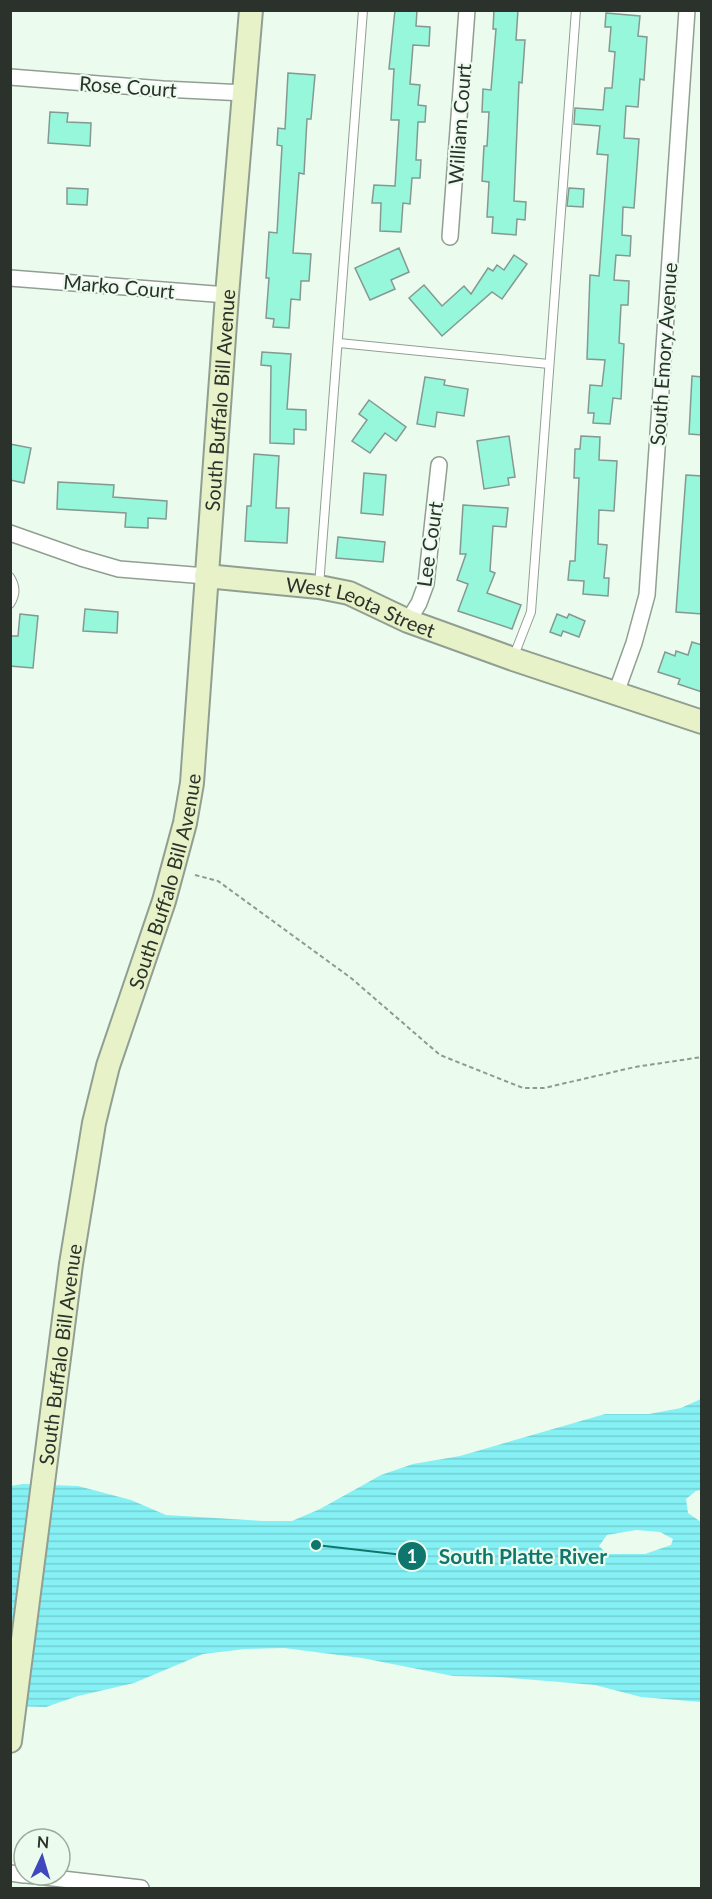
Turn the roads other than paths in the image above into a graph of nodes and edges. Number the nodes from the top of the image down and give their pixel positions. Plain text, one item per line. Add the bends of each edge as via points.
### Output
1 (251, 10) edge
2 (363, 10) edge
3 (467, 10) edge
4 (576, 10) edge
5 (687, 10) edge
6 (10, 76) edge
7 (245, 93) junction
8 (450, 237) dead end
9 (10, 278) edge
10 (227, 295) junction
11 (339, 343) junction
12 (549, 364) junction
13 (439, 465) dead end
14 (11, 536) edge
15 (206, 576) junction
16 (10, 577) edge
17 (319, 587) junction
18 (10, 604) edge
19 (408, 621) junction
20 (513, 659) junction
21 (616, 693) junction
22 (702, 722) edge
23 (10, 1741) edge
24 (72, 1880) edge
25 (141, 1888) edge

1 - 7 main road, South Buffalo Bill Avenue
2 - 11 lane
3 - 8 street, William Court
4 - 12 lane
5 - 21 street, South Emory Avenue via 647,595
6 - 7 street, Rose Court
7 - 10 main road, South Buffalo Bill Avenue
9 - 10 street, Marko Court
10 - 15 main road, South Buffalo Bill Avenue
11 - 12 lane
11 - 17 lane
12 - 20 lane via 531,612
13 - 19 street, Lee Court via 426,585
14 - 15 street, West Leota Street via 119,569
15 - 17 main road, West Leota Street
15 - 23 main road, South Buffalo Bill Avenue via 192,783 164,901 108,1066 94,1123 71,1264
16 - 18 lane via 15,588
17 - 19 main road, West Leota Street via 349,593
19 - 20 main road, West Leota Street
20 - 21 main road, West Leota Street
21 - 22 main road, West Leota Street
24 - 25 street

